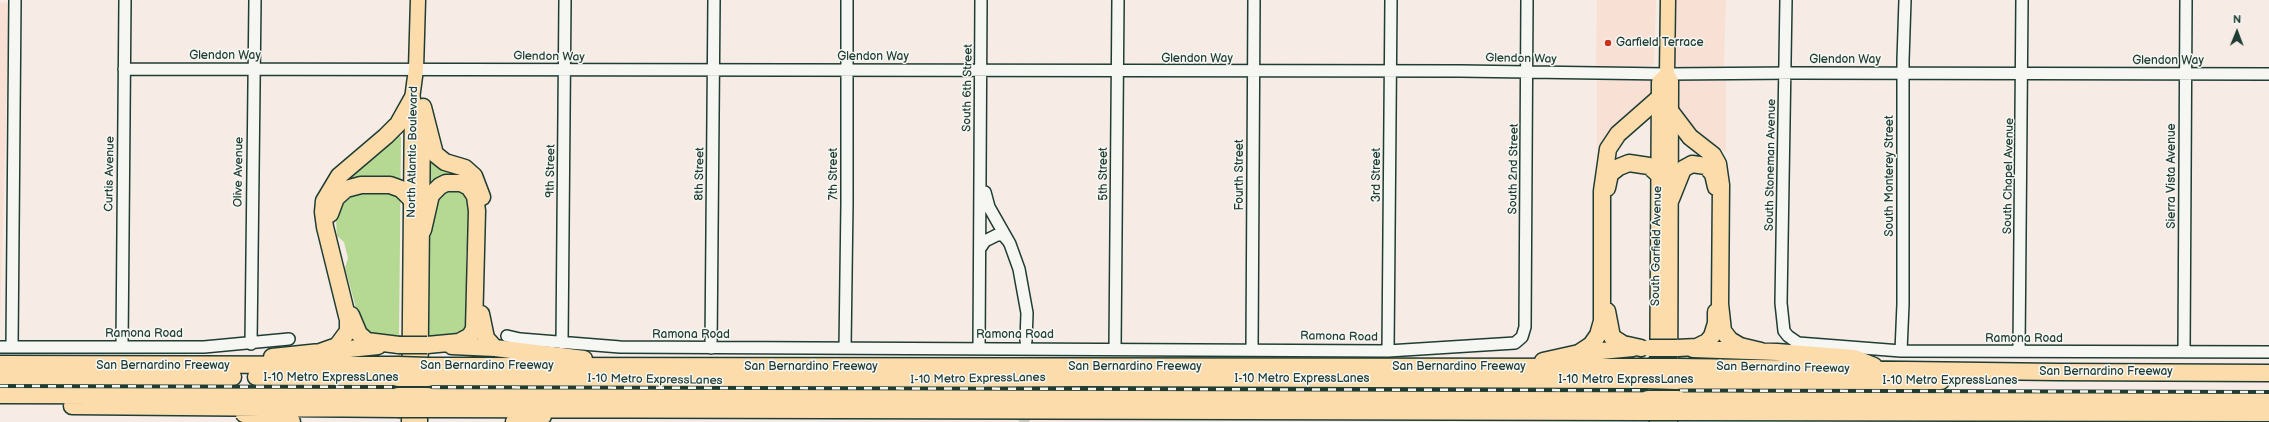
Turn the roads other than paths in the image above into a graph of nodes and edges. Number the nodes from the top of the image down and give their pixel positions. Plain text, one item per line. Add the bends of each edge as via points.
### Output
1 (15, 0) edge
2 (125, 0) edge
3 (255, 0) edge
4 (418, 0) edge
5 (565, 0) edge
6 (714, 0) edge
7 (846, 0) edge
8 (981, 0) edge
9 (1118, 0) edge
10 (1254, 0) edge
11 (1391, 0) edge
12 (1527, 0) edge
13 (1668, 0) edge
14 (1786, 0) edge
15 (1905, 0) edge
16 (2022, 0) edge
17 (2186, 0) edge
18 (124, 69) junction
19 (254, 69) junction
20 (416, 69) junction
21 (565, 70) junction
22 (714, 70) junction
23 (846, 70) junction
24 (981, 71) junction
25 (1118, 71) junction
26 (1254, 72) junction
27 (1390, 72) junction
28 (1527, 72) junction
29 (1903, 73) junction
30 (2020, 73) junction
31 (1667, 74) junction
32 (1785, 74) junction
33 (2186, 74) junction
34 (2269, 74) edge
35 (1659, 98) junction
36 (418, 103) junction
37 (1671, 112) junction
38 (1659, 175) junction
39 (980, 176) junction
40 (410, 199) junction
41 (1671, 199) junction
42 (423, 230) junction
43 (1010, 244) junction
44 (981, 247) junction
45 (1784, 331) joint
46 (507, 336) dead end
47 (1522, 337) joint
48 (289, 339) dead end
49 (1026, 341) tunnel mouth
50 (562, 343) junction
51 (251, 344) junction
52 (393, 345) junction
53 (432, 345) junction
54 (0, 347) edge
55 (12, 347) junction
56 (122, 347) junction
57 (495, 348) junction
58 (711, 348) junction
59 (845, 348) junction
60 (979, 348) junction
61 (1116, 348) junction
62 (1645, 348) junction
63 (1677, 348) junction
64 (1252, 349) junction
65 (1388, 351) junction
66 (1760, 351) junction
67 (1901, 351) junction
68 (320, 352) junction
69 (2019, 352) junction
70 (2184, 352) junction
71 (2269, 352) edge
72 (1579, 353) junction
73 (0, 364) edge
74 (175, 366) junction
75 (632, 367) junction
76 (1518, 367) junction
77 (1883, 369) junction
78 (398, 372) junction
79 (428, 372) junction
80 (2269, 372) edge
81 (1648, 374) junction
82 (1677, 374) junction
83 (0, 377) edge
84 (2269, 382) edge
85 (0, 395) edge
86 (2269, 400) edge
87 (398, 402) junction
88 (0, 406) edge
89 (229, 408) junction
90 (425, 409) edge
91 (565, 410) junction
92 (1436, 411) junction
93 (1651, 411) edge
94 (1675, 411) edge
95 (1807, 412) junction
96 (2269, 413) edge
97 (292, 422) edge
98 (409, 422) edge
99 (514, 422) edge
100 (1483, 422) edge
101 (1770, 422) edge

1 - 55 street
2 - 18 street, Curtis Avenue
3 - 19 street, Olive Avenue
4 - 20 main road, North Atlantic Boulevard
5 - 21 street, 9th Street
6 - 22 street, 8th Street
7 - 23 street, 7th Street
8 - 24 street, South 6th Street
9 - 25 street, 5th Street
10 - 26 street, Fourth Street
11 - 27 street, 3rd Street
12 - 28 street, South 2nd Street
13 - 31 main road, South Garfield Avenue
14 - 32 street, South Stoneman Avenue
15 - 29 street, South Monterey Street
16 - 30 street, South Chapel Avenue
17 - 33 street, Sierra Vista Avenue
18 - 19 street, Glendon Way
18 - 56 street, Curtis Avenue
19 - 20 street, Glendon Way
19 - 51 street, Olive Avenue
20 - 21 street, Glendon Way
20 - 36 main road, North Atlantic Boulevard via 421,84
21 - 22 street, Glendon Way
21 - 50 street, 9th Street
22 - 23 street, Glendon Way
22 - 58 street, 8th Street
23 - 24 street, Glendon Way
23 - 59 street, 7th Street
24 - 25 street, Glendon Way
24 - 39 street, South 6th Street
25 - 26 street, Glendon Way
25 - 61 street, 5th Street
26 - 27 street, Glendon Way
26 - 64 street, Fourth Street
27 - 28 street, Glendon Way
27 - 65 street, 3rd Street
28 - 31 street, Glendon Way
28 - 47 street, South 2nd Street via 1525,327
29 - 30 street, Glendon Way
29 - 32 street, Glendon Way
29 - 67 street, South Monterey Street
30 - 33 street, Glendon Way
30 - 69 street, South Chapel Avenue via 2022,111
31 - 32 street, Glendon Way
31 - 35 main road, South Garfield Avenue via 1659,82
31 - 37 main road, South Garfield Avenue via 1671,81
32 - 45 street, South Stoneman Avenue via 1781,303
33 - 34 street, Glendon Way
33 - 70 street, Sierra Vista Avenue
35 - 38 main road, South Garfield Avenue
35 - 72 highway via 1618,134 1608,149 1602,191 1602,321 1592,344
36 - 40 main road, North Atlantic Boulevard
36 - 42 main road, North Atlantic Boulevard
36 - 57 highway via 435,154 445,162 465,168 474,176 482,194 484,239 481,317 486,338
36 - 68 highway via 386,136 340,176 324,201 325,227 348,320 348,331 337,346
37 - 41 main road, South Garfield Avenue
37 - 66 highway via 1690,137 1713,155 1718,164 1721,185 1720,304 1724,331 1730,340 1740,346
38 - 62 highway via 1649,166 1629,163 1619,166 1610,174 1607,187 1609,328 1612,337 1623,344
38 - 93 main road, South Garfield Avenue
39 - 43 street, South 6th Street via 989,207
39 - 44 street, South 6th Street
40 - 52 highway via 401,189 390,185 361,185 346,189 336,198 330,211 330,227 353,324 367,341
40 - 98 main road, North Atlantic Boulevard
41 - 63 highway via 1684,169 1692,164 1706,166 1713,174 1716,187 1716,323 1707,342 1697,347
41 - 94 main road, South Garfield Avenue
42 - 53 highway via 428,204 440,186 446,182 461,183 469,188 475,196 477,211 474,329 470,336 459,342
42 - 90 main road, North Atlantic Boulevard
43 - 44 street via 1003,235 996,235 985,241
43 - 49 street, South 6th Street via 1025,296
44 - 60 street, South 6th Street
45 - 67 street, Ramona Road via 1798,342
46 - 50 street, Ramona Road
47 - 65 street, Ramona Road via 1516,343
48 - 51 street, Ramona Road
50 - 58 street, Ramona Road via 620,347
51 - 56 street, Ramona Road
52 - 53 highway, bridge
52 - 68 highway
53 - 57 highway
54 - 55 street, Ramona Road
55 - 56 street, Ramona Road
57 - 75 highway via 561,355
58 - 59 street, Ramona Road
59 - 60 street, Ramona Road
60 - 61 street, Ramona Road
61 - 64 street, Ramona Road
62 - 63 highway, bridge
62 - 72 highway
63 - 66 highway
64 - 65 street, Ramona Road
66 - 77 highway via 1854,358
67 - 69 street, Ramona Road
68 - 74 highway
69 - 70 street, Ramona Road
70 - 71 street, Ramona Road
72 - 76 highway
73 - 74 highway, San Bernardino Freeway
74 - 78 highway, San Bernardino Freeway
75 - 76 highway, San Bernardino Freeway
75 - 79 highway, San Bernardino Freeway
76 - 81 highway, San Bernardino Freeway
77 - 80 highway, San Bernardino Freeway
77 - 82 highway, San Bernardino Freeway
78 - 79 highway, I-10 Metro ExpressLanes, bridge
78 - 83 highway, I-10 Metro ExpressLanes
79 - 81 highway, I-10 Metro ExpressLanes via 756,381
81 - 82 highway, I-10 Metro ExpressLanes, bridge
82 - 84 highway, I-10 Metro ExpressLanes
85 - 87 highway, I-10 Metro ExpressLanes
86 - 94 highway, I-10 Metro ExpressLanes
87 - 89 highway
87 - 90 highway, I-10 Metro ExpressLanes, bridge
88 - 89 highway
89 - 97 highway via 258,419
90 - 91 highway
90 - 93 highway, I-10 Metro ExpressLanes
91 - 92 highway
91 - 99 highway
92 - 93 highway
92 - 100 highway
93 - 94 highway, bridge
94 - 95 highway
95 - 96 highway
95 - 101 highway

